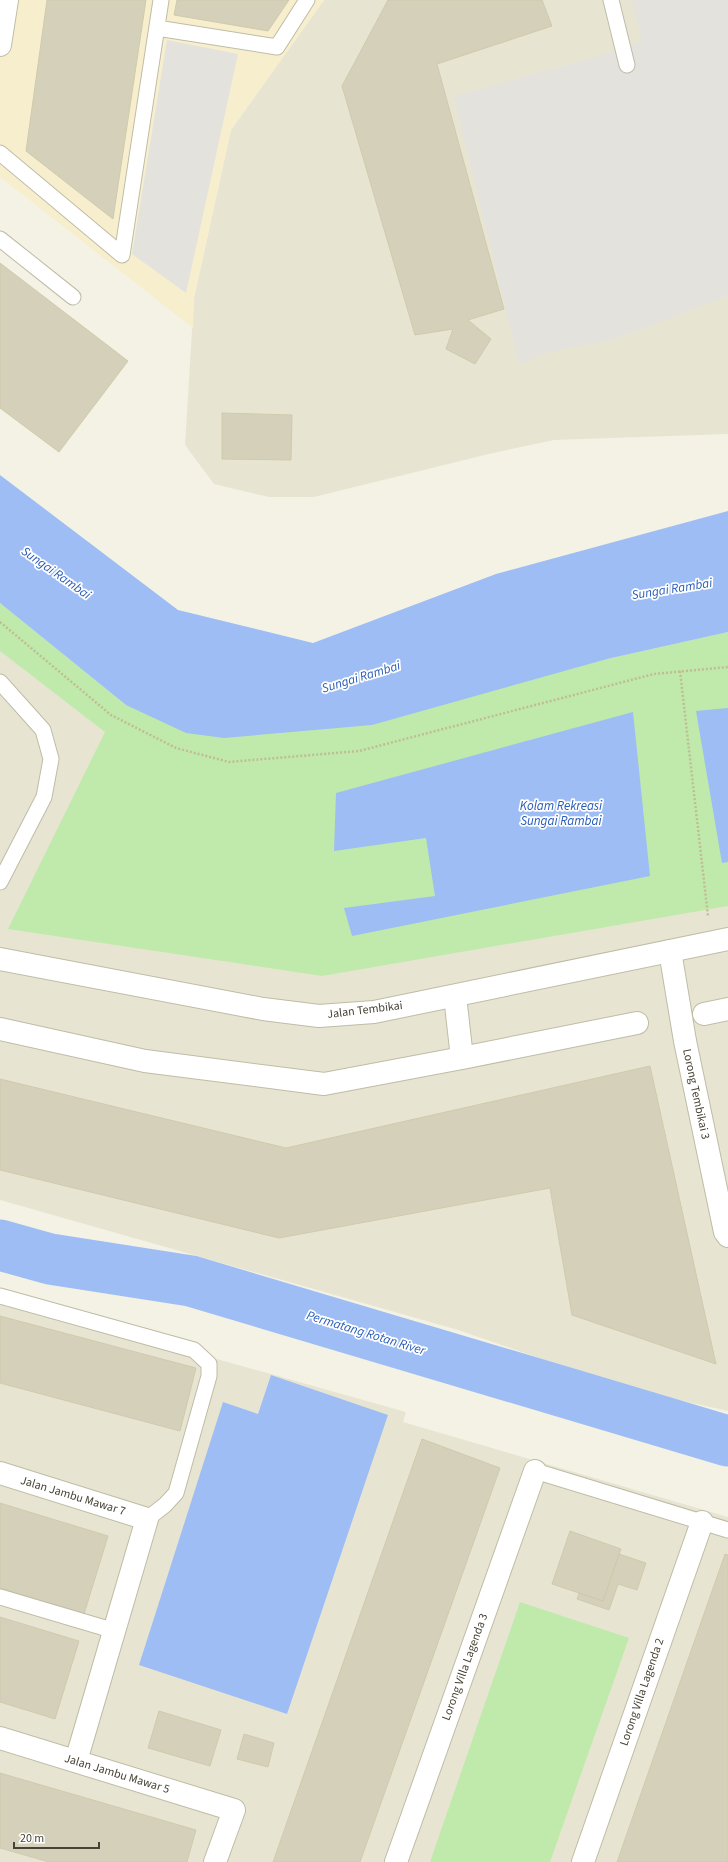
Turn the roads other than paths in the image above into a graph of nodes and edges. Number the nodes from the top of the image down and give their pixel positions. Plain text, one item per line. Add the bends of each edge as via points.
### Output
1 (7, 0) edge
2 (161, 0) edge
3 (307, 0) edge
4 (611, 0) edge
5 (157, 28) junction
6 (0, 45) edge
7 (627, 65) dead end
8 (0, 153) edge
9 (0, 239) edge
10 (73, 297) dead end
11 (0, 682) edge
12 (0, 882) edge
13 (719, 941) edge
14 (670, 951) junction
15 (0, 959) edge
16 (455, 996) junction
17 (728, 1009) edge
18 (704, 1014) dead end
19 (637, 1023) dead end
20 (0, 1029) edge
21 (462, 1058) junction
22 (728, 1236) edge
23 (0, 1296) edge
24 (534, 1471) joint
25 (0, 1473) edge
26 (146, 1519) junction
27 (702, 1522) junction
28 (728, 1530) edge
29 (0, 1596) edge
30 (115, 1631) junction
31 (0, 1738) edge
32 (76, 1761) junction
33 (215, 1862) edge
34 (396, 1862) edge
35 (583, 1862) edge

1 - 6 street
2 - 5 lane
3 - 5 lane via 277,46
4 - 7 lane
5 - 8 lane via 122,255
9 - 10 lane
11 - 12 lane via 43,730 51,759 44,796
13 - 14 street, Jalan Tembikai
14 - 16 street, Jalan Tembikai
14 - 22 street, Lorong Tembikai 3 via 686,1051 725,1232
15 - 16 street, Jalan Tembikai via 263,1009 318,1016 374,1012
16 - 21 street
17 - 18 street
19 - 21 street
20 - 21 street via 145,1061 324,1084
23 - 26 lane via 194,1350 209,1364 209,1376 176,1493
24 - 27 lane
24 - 34 street, Lorong Villa Lagenda 3
25 - 26 street, Jalan Jambu Mawar 7
26 - 30 street
27 - 28 lane
27 - 35 street, Lorong Villa Lagenda 2
29 - 30 lane
30 - 32 street
31 - 32 street, Jalan Jambu Mawar 5
32 - 33 street, Jalan Jambu Mawar 5 via 234,1810

